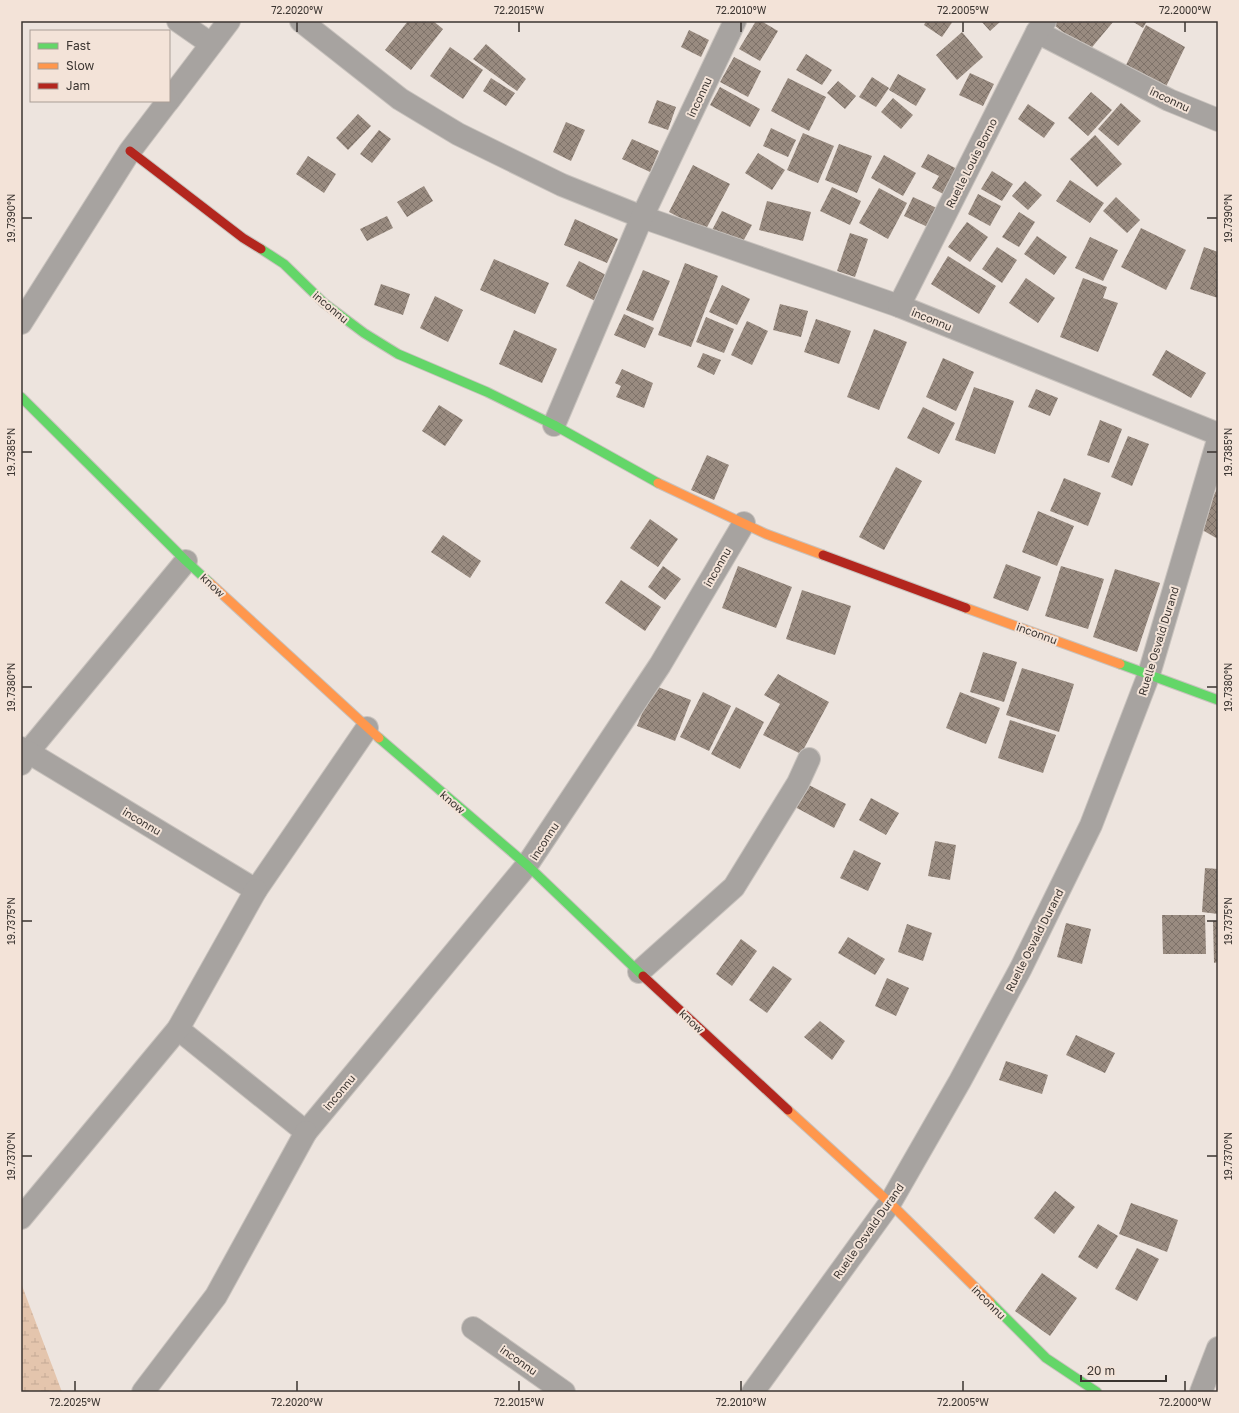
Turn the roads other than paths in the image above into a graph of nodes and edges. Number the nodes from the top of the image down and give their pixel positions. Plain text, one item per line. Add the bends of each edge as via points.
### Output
1 (178, 21) edge
2 (229, 21) edge
3 (301, 21) edge
4 (736, 21) edge
5 (1041, 27) edge
6 (211, 44) junction
7 (170, 97) edge
8 (167, 102) edge
9 (1218, 120) edge
10 (130, 151) junction
11 (642, 217) junction
12 (900, 306) junction
13 (21, 323) edge
14 (21, 397) edge
15 (554, 425) junction
16 (1218, 434) edge
17 (1218, 440) edge
18 (744, 523) junction
19 (186, 561) junction
20 (1149, 674) junction
21 (1218, 700) edge
22 (367, 728) junction
23 (23, 755) edge
24 (809, 759) dead end
25 (527, 866) junction
26 (256, 890) junction
27 (639, 972) junction
28 (178, 1029) junction
29 (306, 1132) junction
30 (890, 1203) junction
31 (21, 1218) edge
32 (473, 1328) dead end
33 (1218, 1348) edge
34 (143, 1392) edge
35 (564, 1392) edge
36 (753, 1392) edge
37 (1097, 1392) edge
38 (1201, 1392) edge

1 - 6 street
2 - 6 street
3 - 11 street, inconnu via 400,99 458,134 562,185
4 - 11 street, inconnu
5 - 9 street, inconnu via 1169,100
5 - 12 street, Ruelle Louis Borno
6 - 7 street
8 - 10 street
10 - 13 street
10 - 15 street, inconnu via 243,238 284,264 324,303 364,333 398,354
11 - 12 street, inconnu
11 - 15 street, inconnu
12 - 16 street, inconnu
14 - 19 street, know
15 - 18 street, inconnu via 664,486
17 - 20 street, Ruelle Osvald Durand
18 - 20 street, inconnu via 766,534
18 - 25 street, inconnu via 660,665
19 - 22 street, know
19 - 23 street, inconnu
20 - 21 street, inconnu
20 - 30 street, Ruelle Osvald Durand via 1091,825 1021,968
22 - 25 street, know
22 - 26 street
23 - 26 street, inconnu
24 - 27 street via 798,783 734,887
25 - 27 street, know
25 - 29 street, inconnu
26 - 28 street
27 - 30 street, know
28 - 29 street
28 - 31 street
29 - 34 street, inconnu via 216,1296
30 - 36 street, Ruelle Osvald Durand
30 - 37 street, inconnu via 1046,1358
32 - 35 street, inconnu
33 - 38 street

